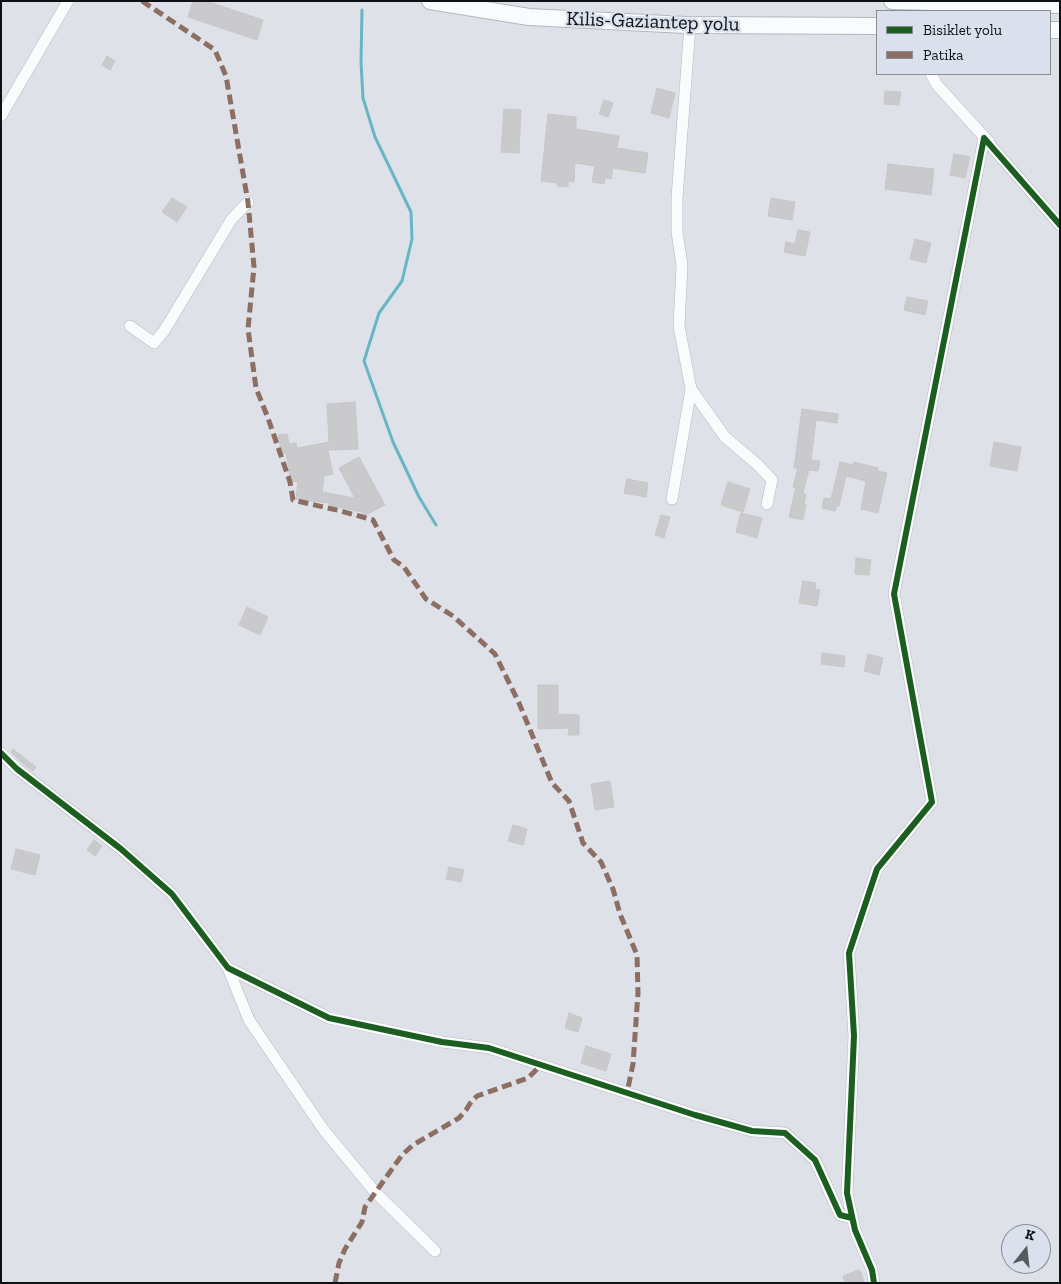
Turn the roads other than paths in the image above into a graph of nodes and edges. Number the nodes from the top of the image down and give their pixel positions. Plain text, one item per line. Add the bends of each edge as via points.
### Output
1 (68, 1) edge
2 (430, 1) edge
3 (891, 1) edge
4 (1060, 5) edge
5 (690, 25) junction
6 (876, 26) edge
7 (932, 75) edge
8 (1, 116) edge
9 (984, 138) junction
10 (248, 202) dead end
11 (1060, 224) edge
12 (130, 326) dead end
13 (691, 389) junction
14 (672, 499) dead end
15 (767, 504) dead end
16 (1, 753) edge
17 (228, 968) junction
18 (852, 1218) junction
19 (435, 1251) dead end
20 (874, 1283) edge

1 - 8 street
2 - 5 highway, Kilis-Gaziantep yolu via 529,17
3 - 4 highway
5 - 6 highway, Kilis-Gaziantep yolu
5 - 13 street via 677,232 682,265 679,326
7 - 9 street
9 - 11 street
9 - 18 street via 894,594 932,802 877,869 849,954 854,1036 847,1193
10 - 12 street via 231,220 154,343
13 - 14 street
13 - 15 street via 725,437 772,480
16 - 17 street via 17,769 121,848 172,894
17 - 18 street via 329,1018 442,1042 489,1048 695,1115 752,1130 785,1133 815,1160 840,1215
17 - 19 street via 249,1020 322,1129 375,1192
18 - 20 street

